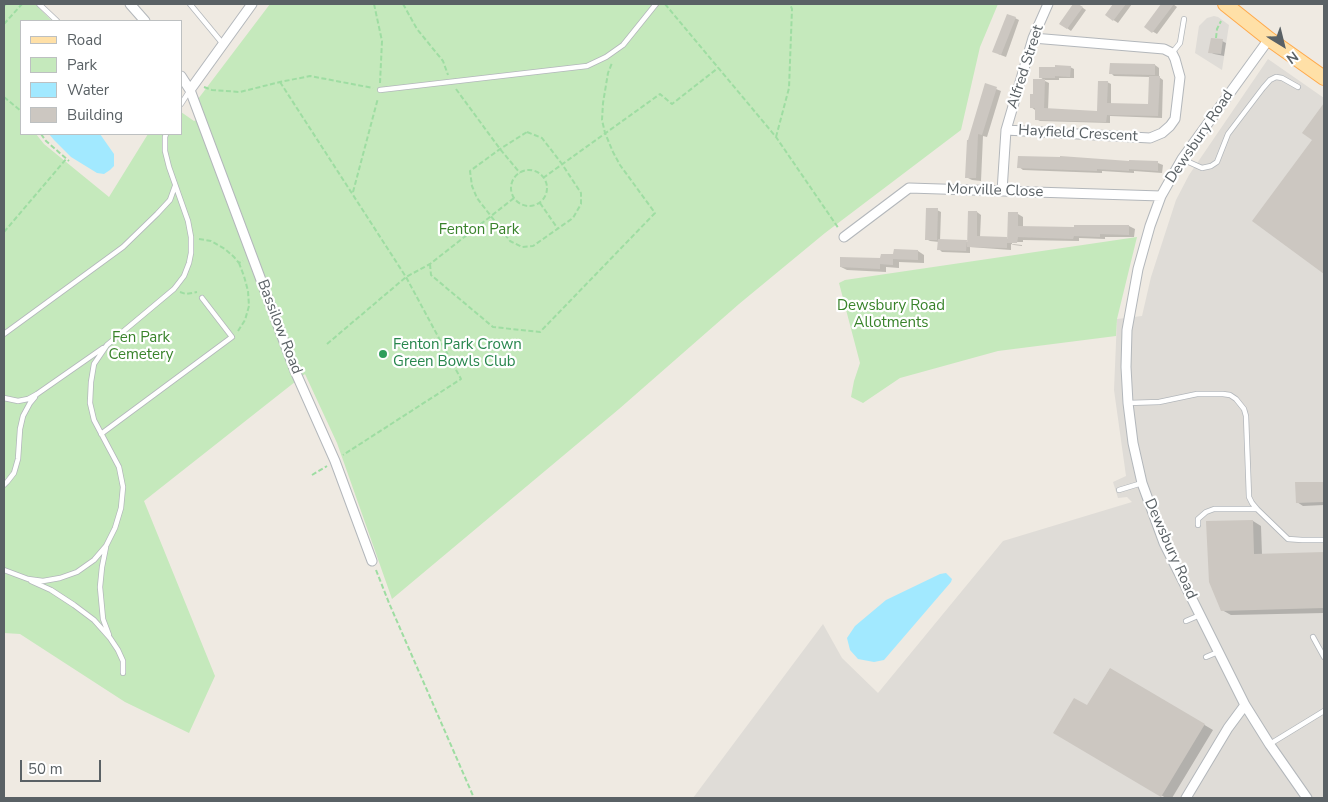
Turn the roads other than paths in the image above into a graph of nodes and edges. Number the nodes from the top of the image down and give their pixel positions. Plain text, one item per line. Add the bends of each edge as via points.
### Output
1 (39, 4) edge
2 (130, 4) edge
3 (190, 4) edge
4 (252, 4) edge
5 (656, 4) edge
6 (1048, 4) edge
7 (1225, 4) edge
8 (1184, 19) dead end
9 (56, 20) edge
10 (140, 20) edge
11 (1033, 38) junction
12 (1269, 39) junction
13 (223, 44) junction
14 (1172, 53) junction
15 (182, 77) edge
16 (1324, 78) edge
17 (193, 86) junction
18 (1298, 87) dead end
19 (380, 90) road end
20 (182, 102) edge
21 (1006, 130) junction
22 (166, 135) edge
23 (1182, 159) junction
24 (175, 185) junction
25 (1002, 190) junction
26 (1161, 196) junction
27 (844, 237) road end
28 (202, 298) road end
29 (4, 334) edge
30 (107, 345) junction
31 (37, 394) junction
32 (4, 398) edge
33 (1128, 403) junction
34 (101, 434) junction
35 (1142, 483) junction
36 (4, 485) edge
37 (1119, 490) dead end
38 (1257, 509) junction
39 (1198, 525) dead end
40 (1324, 540) edge
41 (106, 546) junction
42 (372, 561) road end
43 (4, 571) edge
44 (28, 579) junction
45 (1200, 615) junction
46 (1186, 621) dead end
47 (1313, 637) dead end
48 (110, 638) junction
49 (1218, 652) junction
50 (1206, 657) dead end
51 (1324, 657) edge
52 (123, 673) dead end
53 (1245, 705) junction
54 (1324, 711) edge
55 (1270, 745) junction
56 (1186, 798) edge
57 (1307, 798) edge

1 - 9 lane
2 - 10 street
3 - 13 lane
4 - 13 street
5 - 19 lane via 623,45 587,66
6 - 11 street, Alfred Street
7 - 12 main road
8 - 14 lane via 1180,43
11 - 14 street via 1164,49
11 - 21 street, Alfred Street
12 - 16 main road
12 - 23 street, Dewsbury Road
13 - 17 street
14 - 21 street, Hayfield Crescent via 1180,77 1174,119 1162,133 1150,138
15 - 17 street, Bassilow Road
17 - 20 lane
17 - 42 street, Bassilow Road via 252,257
18 - 23 lane via 1282,78 1270,80 1228,134 1216,162 1211,166 1202,168
21 - 25 street, Alfred Street
22 - 24 lane via 165,151
23 - 26 street, Dewsbury Road
24 - 29 lane via 170,200 123,246
24 - 30 lane via 191,237 191,253 184,276 174,289
25 - 26 street, Morville Close
25 - 27 street, Morville Close via 909,188
26 - 33 street, Dewsbury Road via 1138,269 1127,330
28 - 34 lane via 232,337
30 - 31 lane
30 - 34 lane via 94,364 91,382 90,403
31 - 32 lane via 18,401
31 - 36 lane via 20,429 14,473
33 - 35 street, Dewsbury Road
33 - 38 lane via 1159,402 1197,394 1224,394 1236,399 1246,416 1249,496
34 - 41 lane via 112,451 123,487 121,508
35 - 37 lane
35 - 45 street, Dewsbury Road via 1164,543
38 - 39 lane via 1214,509 1198,519
38 - 40 lane via 1288,539
41 - 44 lane via 77,572 60,578
41 - 48 lane via 100,587 103,620
43 - 44 lane
44 - 48 lane via 74,605
45 - 46 lane
45 - 49 street, Dewsbury Road
47 - 51 lane
48 - 52 lane via 123,661
49 - 50 lane
49 - 53 street, Dewsbury Road
53 - 55 street, Dewsbury Road
53 - 56 street
54 - 55 lane
55 - 57 street, Dewsbury Road

